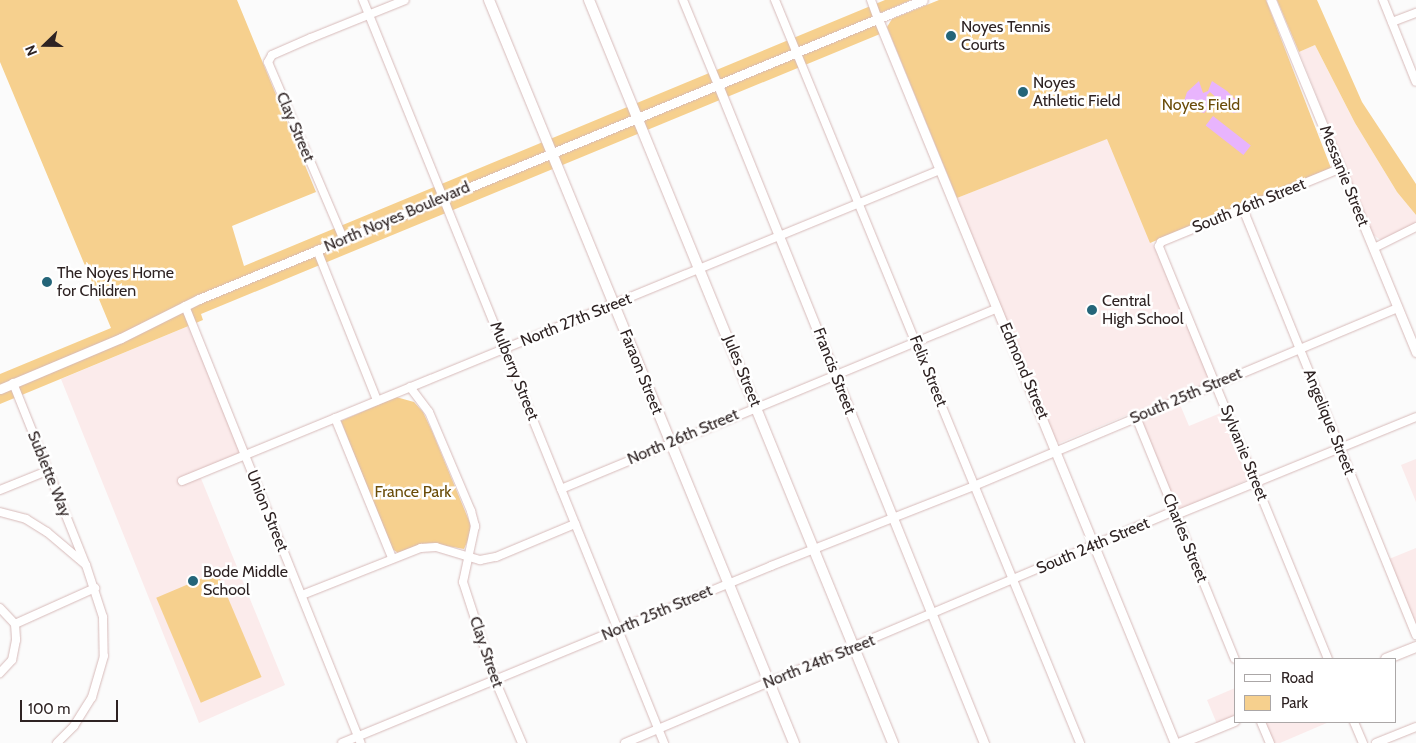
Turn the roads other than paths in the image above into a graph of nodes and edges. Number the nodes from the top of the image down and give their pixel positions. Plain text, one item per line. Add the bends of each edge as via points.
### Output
1 (363, 0) edge
2 (405, 0) edge
3 (489, 0) edge
4 (589, 0) edge
5 (683, 0) edge
6 (775, 0) edge
7 (871, 0) edge
8 (923, 0) edge
9 (1272, 0) edge
10 (1383, 0) edge
11 (1416, 13) edge
12 (369, 14) junction
13 (878, 19) junction
14 (1392, 22) junction
15 (797, 52) junction
16 (1416, 82) edge
17 (718, 85) junction
18 (638, 117) junction
19 (552, 153) junction
20 (1341, 168) junction
21 (940, 170) junction
22 (445, 197) junction
23 (859, 203) junction
24 (1243, 209) junction
25 (1416, 227) edge
26 (780, 236) junction
27 (343, 238) junction
28 (1160, 246) joint
29 (1374, 248) junction
30 (317, 250) junction
31 (700, 269) junction
32 (613, 305) junction
33 (185, 306) junction
34 (997, 308) junction
35 (1398, 308) junction
36 (916, 341) junction
37 (505, 348) junction
38 (1299, 349) junction
39 (1416, 352) edge
40 (835, 374) junction
41 (13, 383) junction
42 (1216, 384) junction
43 (410, 387) junction
44 (0, 388) edge
45 (377, 400) junction
46 (756, 407) junction
47 (1136, 417) junction
48 (1416, 417) edge
49 (334, 418) junction
50 (669, 443) junction
51 (1340, 448) junction
52 (1056, 451) junction
53 (244, 455) junction
54 (47, 471) junction
55 (182, 481) dead end
56 (1256, 482) junction
57 (974, 486) junction
58 (561, 489) junction
59 (0, 490) edge
60 (0, 512) edge
61 (1175, 513) junction
62 (892, 518) junction
63 (575, 524) junction
64 (1094, 546) junction
65 (813, 549) junction
66 (392, 558) junction
67 (468, 558) junction
68 (86, 565) junction
69 (1013, 581) junction
70 (727, 584) junction
71 (94, 588) junction
72 (302, 595) junction
73 (0, 608) edge
74 (932, 616) junction
75 (15, 624) junction
76 (618, 629) junction
77 (1416, 635) edge
78 (853, 647) junction
79 (1416, 647) edge
80 (1235, 658) edge
81 (1328, 658) edge
82 (1388, 658) edge
83 (0, 674) edge
84 (495, 680) junction
85 (768, 682) junction
86 (1234, 720) edge
87 (1261, 723) edge
88 (1354, 723) edge
89 (1416, 727) edge
90 (658, 729) junction
91 (360, 740) edge
92 (56, 743) edge
93 (342, 743) edge
94 (522, 743) edge
95 (625, 743) edge
96 (664, 743) edge
97 (794, 743) edge
98 (892, 743) edge
99 (984, 743) edge
100 (1080, 743) edge
101 (1175, 743) edge
102 (1181, 743) edge
103 (1270, 743) edge
104 (1363, 743) edge
105 (1376, 743) edge

1 - 12 street, Mulberry Street
2 - 12 street
3 - 19 main road, Faraon Street
4 - 18 main road, Jules Street
5 - 17 street, Francis Street
6 - 15 street, Felix Street
7 - 13 street, Edmond Street
8 - 13 street, North Noyes Boulevard
9 - 20 street, Messanie Street
10 - 14 street
11 - 14 street
12 - 22 street, Mulberry Street
12 - 27 street, Clay Street via 272,55 268,62
13 - 15 street, North Noyes Boulevard
13 - 21 street, Edmond Street
14 - 16 street
15 - 17 street, North Noyes Boulevard
15 - 23 street, Felix Street
17 - 18 street, North Noyes Boulevard
17 - 26 street, Francis Street
18 - 19 street, North Noyes Boulevard
18 - 31 main road, Jules Street
19 - 22 street, North Noyes Boulevard
19 - 32 main road, Faraon Street
20 - 24 street, South 26th Street
20 - 29 street, Messanie Street
21 - 23 street, North 27th Street
21 - 34 street, Edmond Street
22 - 27 street, North Noyes Boulevard
22 - 37 street, Mulberry Street
23 - 26 street, North 27th Street
23 - 36 street, Felix Street
24 - 28 street, South 26th Street via 1161,242
24 - 38 street, Angelique Street
25 - 29 street
26 - 31 street, North 27th Street
26 - 40 street, Francis Street
27 - 30 street, North Noyes Boulevard
28 - 42 street, Sylvanie Street
29 - 35 street, Messanie Street
30 - 33 street, North Noyes Boulevard
30 - 45 street
31 - 32 street, North 27th Street
31 - 46 main road, Jules Street
32 - 37 street, North 27th Street
32 - 50 main road, Faraon Street
33 - 41 street, North Noyes Boulevard via 121,338
33 - 53 street, Union Street
34 - 36 street
34 - 52 street, Edmond Street
35 - 38 street, South 25th Street
35 - 39 street, Messanie Street
36 - 40 street, North 26th Street
36 - 57 street, Felix Street
37 - 43 street, North 27th Street
37 - 58 street, Mulberry Street
38 - 42 street, South 25th Street
38 - 51 street, Angelique Street
40 - 46 street, North 26th Street
40 - 62 street, Francis Street
41 - 44 street, North Noyes Boulevard
41 - 54 street, Sublette Way
42 - 47 street, South 25th Street
42 - 56 street, Sylvanie Street
43 - 45 street, North 27th Street
43 - 67 street via 429,412 474,526
45 - 49 street, North 27th Street
46 - 50 street, North 26th Street
46 - 65 main road, Jules Street
47 - 52 street, South 25th Street
47 - 61 street, Charles Street
48 - 51 street, South 24th Street
49 - 53 street, North 27th Street
49 - 66 street
50 - 58 street, North 26th Street
50 - 70 main road, Faraon Street
51 - 56 street, South 24th Street
51 - 77 street, Angelique Street
52 - 57 street, South 25th Street
52 - 64 street, Edmond Street
53 - 55 street, North 27th Street
53 - 72 street, Union Street
54 - 59 street
54 - 68 street, Sublette Way
56 - 61 street, South 24th Street
56 - 81 street, Sylvanie Street
57 - 62 street, North 25th Street
57 - 69 street, Felix Street
58 - 63 street, Mulberry Street
60 - 68 street via 26,520 47,532
61 - 64 street, South 24th Street
61 - 80 street, Charles Street
62 - 65 street, North 25th Street
62 - 74 street, Francis Street
63 - 67 street via 496,557
63 - 76 street, Mulberry Street
64 - 69 street, South 24th Street
64 - 101 street, Edmond Street
65 - 70 street, North 25th Street
65 - 78 main road, Jules Street
66 - 67 street via 431,546
66 - 72 street
67 - 84 street, Clay Street via 463,582
68 - 71 street, Sublette Way
69 - 74 street, North 24th Street
69 - 100 street, Felix Street
70 - 76 street, North 25th Street
70 - 85 main road, Faraon Street
71 - 75 street
71 - 92 street, Sublette Way via 105,626 104,656 84,712
72 - 91 street, Union Street
73 - 75 street
74 - 78 street, North 24th Street
74 - 99 street, Francis Street
75 - 83 street via 12,660
76 - 84 street, North 25th Street
76 - 90 street, Mulberry Street
78 - 85 street, North 24th Street
78 - 98 main road, Jules Street
79 - 82 main road
84 - 91 street, North 25th Street
84 - 94 street, Clay Street
85 - 90 street, North 24th Street
85 - 97 main road, Faraon Street
86 - 102 main road
87 - 103 street
88 - 104 street
89 - 105 street
90 - 95 street, North 24th Street
90 - 96 street, Mulberry Street
91 - 93 street, North 25th Street

